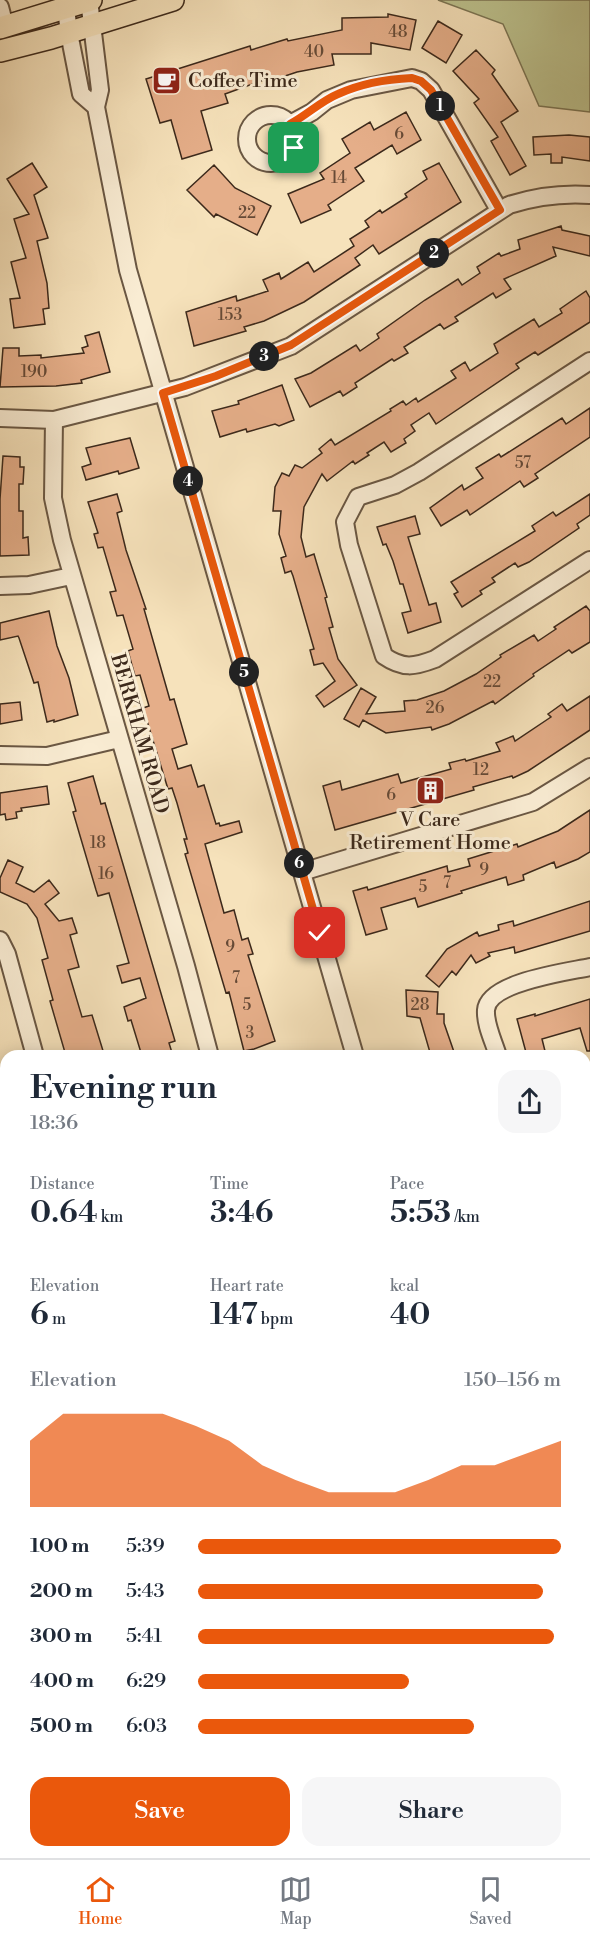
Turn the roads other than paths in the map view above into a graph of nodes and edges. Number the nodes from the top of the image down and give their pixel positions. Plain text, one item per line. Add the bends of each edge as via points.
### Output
1 (90, 0) edge
2 (173, 0) edge
3 (65, 3) edge
4 (2, 20) edge
5 (92, 26) junction
6 (69, 33) junction
7 (0, 51) edge
8 (96, 108) junction
9 (290, 124) dead end
10 (590, 195) edge
11 (500, 210) junction
12 (590, 361) edge
13 (163, 393) junction
14 (0, 418) edge
15 (54, 420) junction
16 (590, 560) edge
17 (71, 576) junction
18 (0, 586) edge
19 (119, 739) junction
20 (0, 755) edge
21 (590, 767) edge
22 (302, 872) junction
23 (0, 940) edge
24 (590, 967) edge
25 (33, 1050) edge
26 (208, 1050) edge
27 (353, 1050) edge
28 (496, 1050) edge

1 - 3 main road
1 - 5 street
2 - 5 main road
3 - 4 main road
3 - 6 street
5 - 6 main road
5 - 8 street via 100,90
6 - 7 main road
6 - 8 street via 81,94
8 - 13 street via 128,270
9 - 11 street via 339,93 403,79 421,81 431,90
10 - 11 street via 560,193 532,197
11 - 13 street via 291,345
12 - 16 street via 419,472 358,497 345,522 384,657 397,665 417,666 435,659
13 - 15 street
13 - 22 street
14 - 15 street
15 - 17 street, BERKHAM ROAD via 53,498
17 - 18 street via 29,585
17 - 19 street, BERKHAM ROAD
19 - 20 street via 47,756
19 - 26 street, BERKHAM ROAD
21 - 22 street via 533,802
22 - 27 street
23 - 25 street
24 - 28 street via 522,983 491,998 486,1009 487,1022

